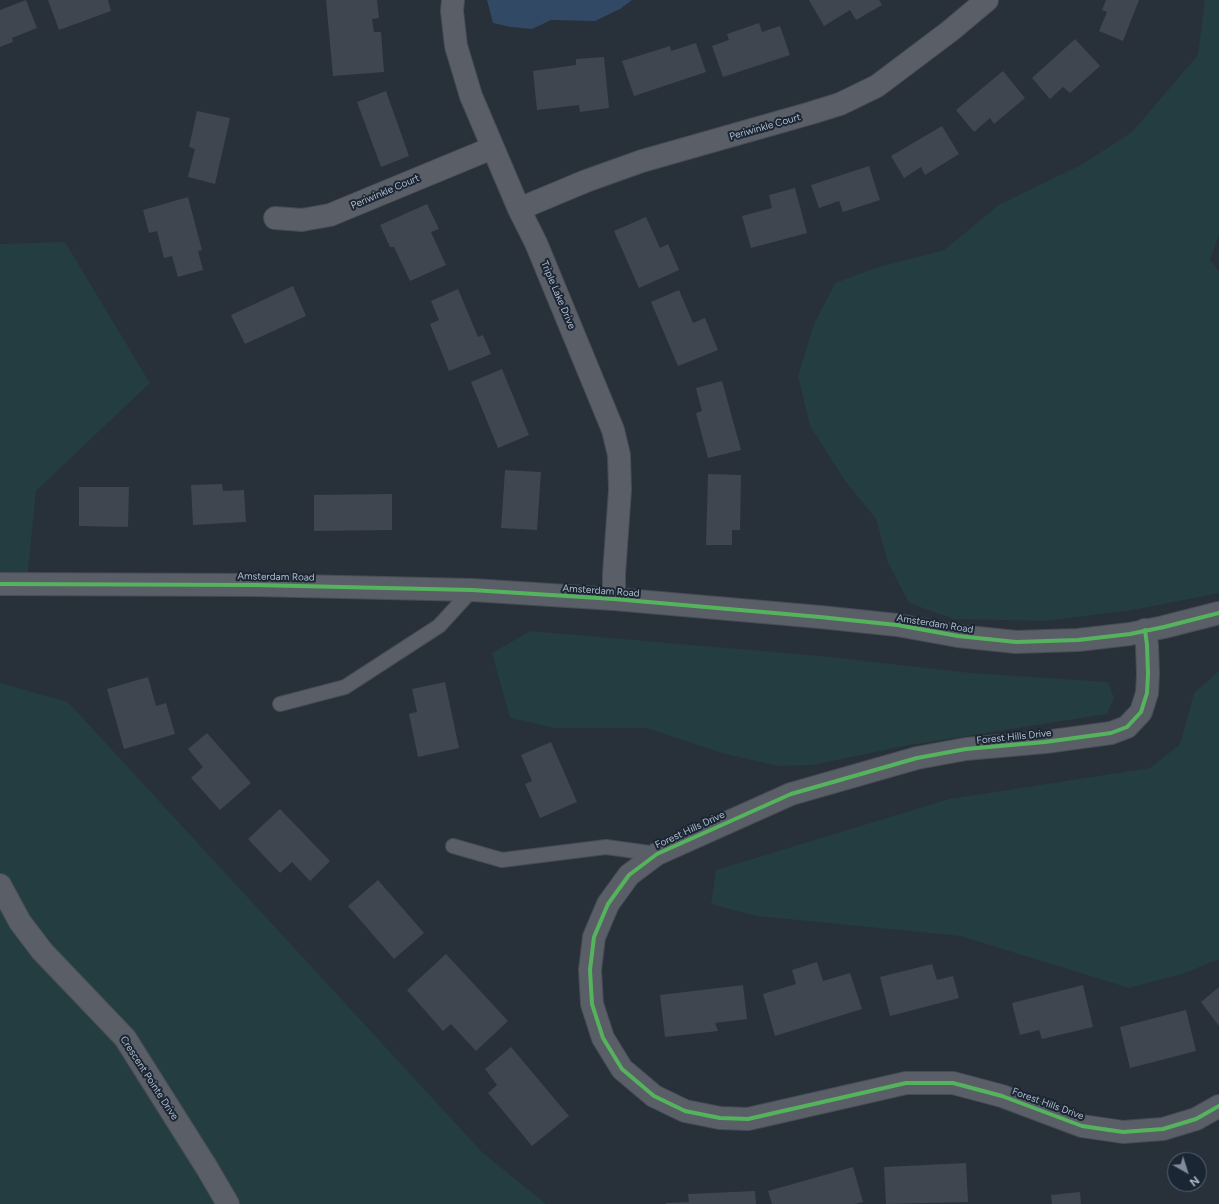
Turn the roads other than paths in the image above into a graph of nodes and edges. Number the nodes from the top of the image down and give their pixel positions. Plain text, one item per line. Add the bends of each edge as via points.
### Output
1 (452, 0) edge
2 (987, 0) edge
3 (492, 148) junction
4 (519, 209) junction
5 (275, 218) dead end
6 (0, 584) edge
7 (472, 590) junction
8 (614, 599) junction
9 (1219, 613) edge
10 (1144, 630) junction
11 (280, 704) dead end
12 (453, 846) dead end
13 (657, 854) junction
14 (0, 885) edge
15 (1219, 1106) edge
16 (228, 1204) edge

1 - 3 street, Triple Lake Drive via 456,46 471,96
2 - 4 street, Periwinkle Court via 877,86 840,104 642,161
3 - 4 street, Triple Lake Drive
3 - 5 street, Periwinkle Court via 330,215 302,220
4 - 8 street, Triple Lake Drive via 536,243 613,430 619,455 620,490
6 - 7 street, Amsterdam Road via 255,585
7 - 8 street, Amsterdam Road
7 - 11 lane via 439,626 345,687
8 - 10 street, Amsterdam Road via 897,625 958,636 1016,642 1078,640
9 - 10 street, Amsterdam Road
10 - 13 street, Forest Hills Drive via 1147,645 1147,693 1141,712 1127,726 1111,733 917,758 791,794
12 - 13 lane via 502,860 606,847
13 - 15 street, Forest Hills Drive via 629,875 608,904 594,937 590,970 592,1004 603,1038 622,1069 654,1096 685,1111 720,1118 748,1119 906,1084 930,1083 953,1083 1002,1096 1082,1126 1123,1132 1163,1129 1196,1119
14 - 16 street, Crescent Pointe Drive via 20,922 42,951 125,1038

